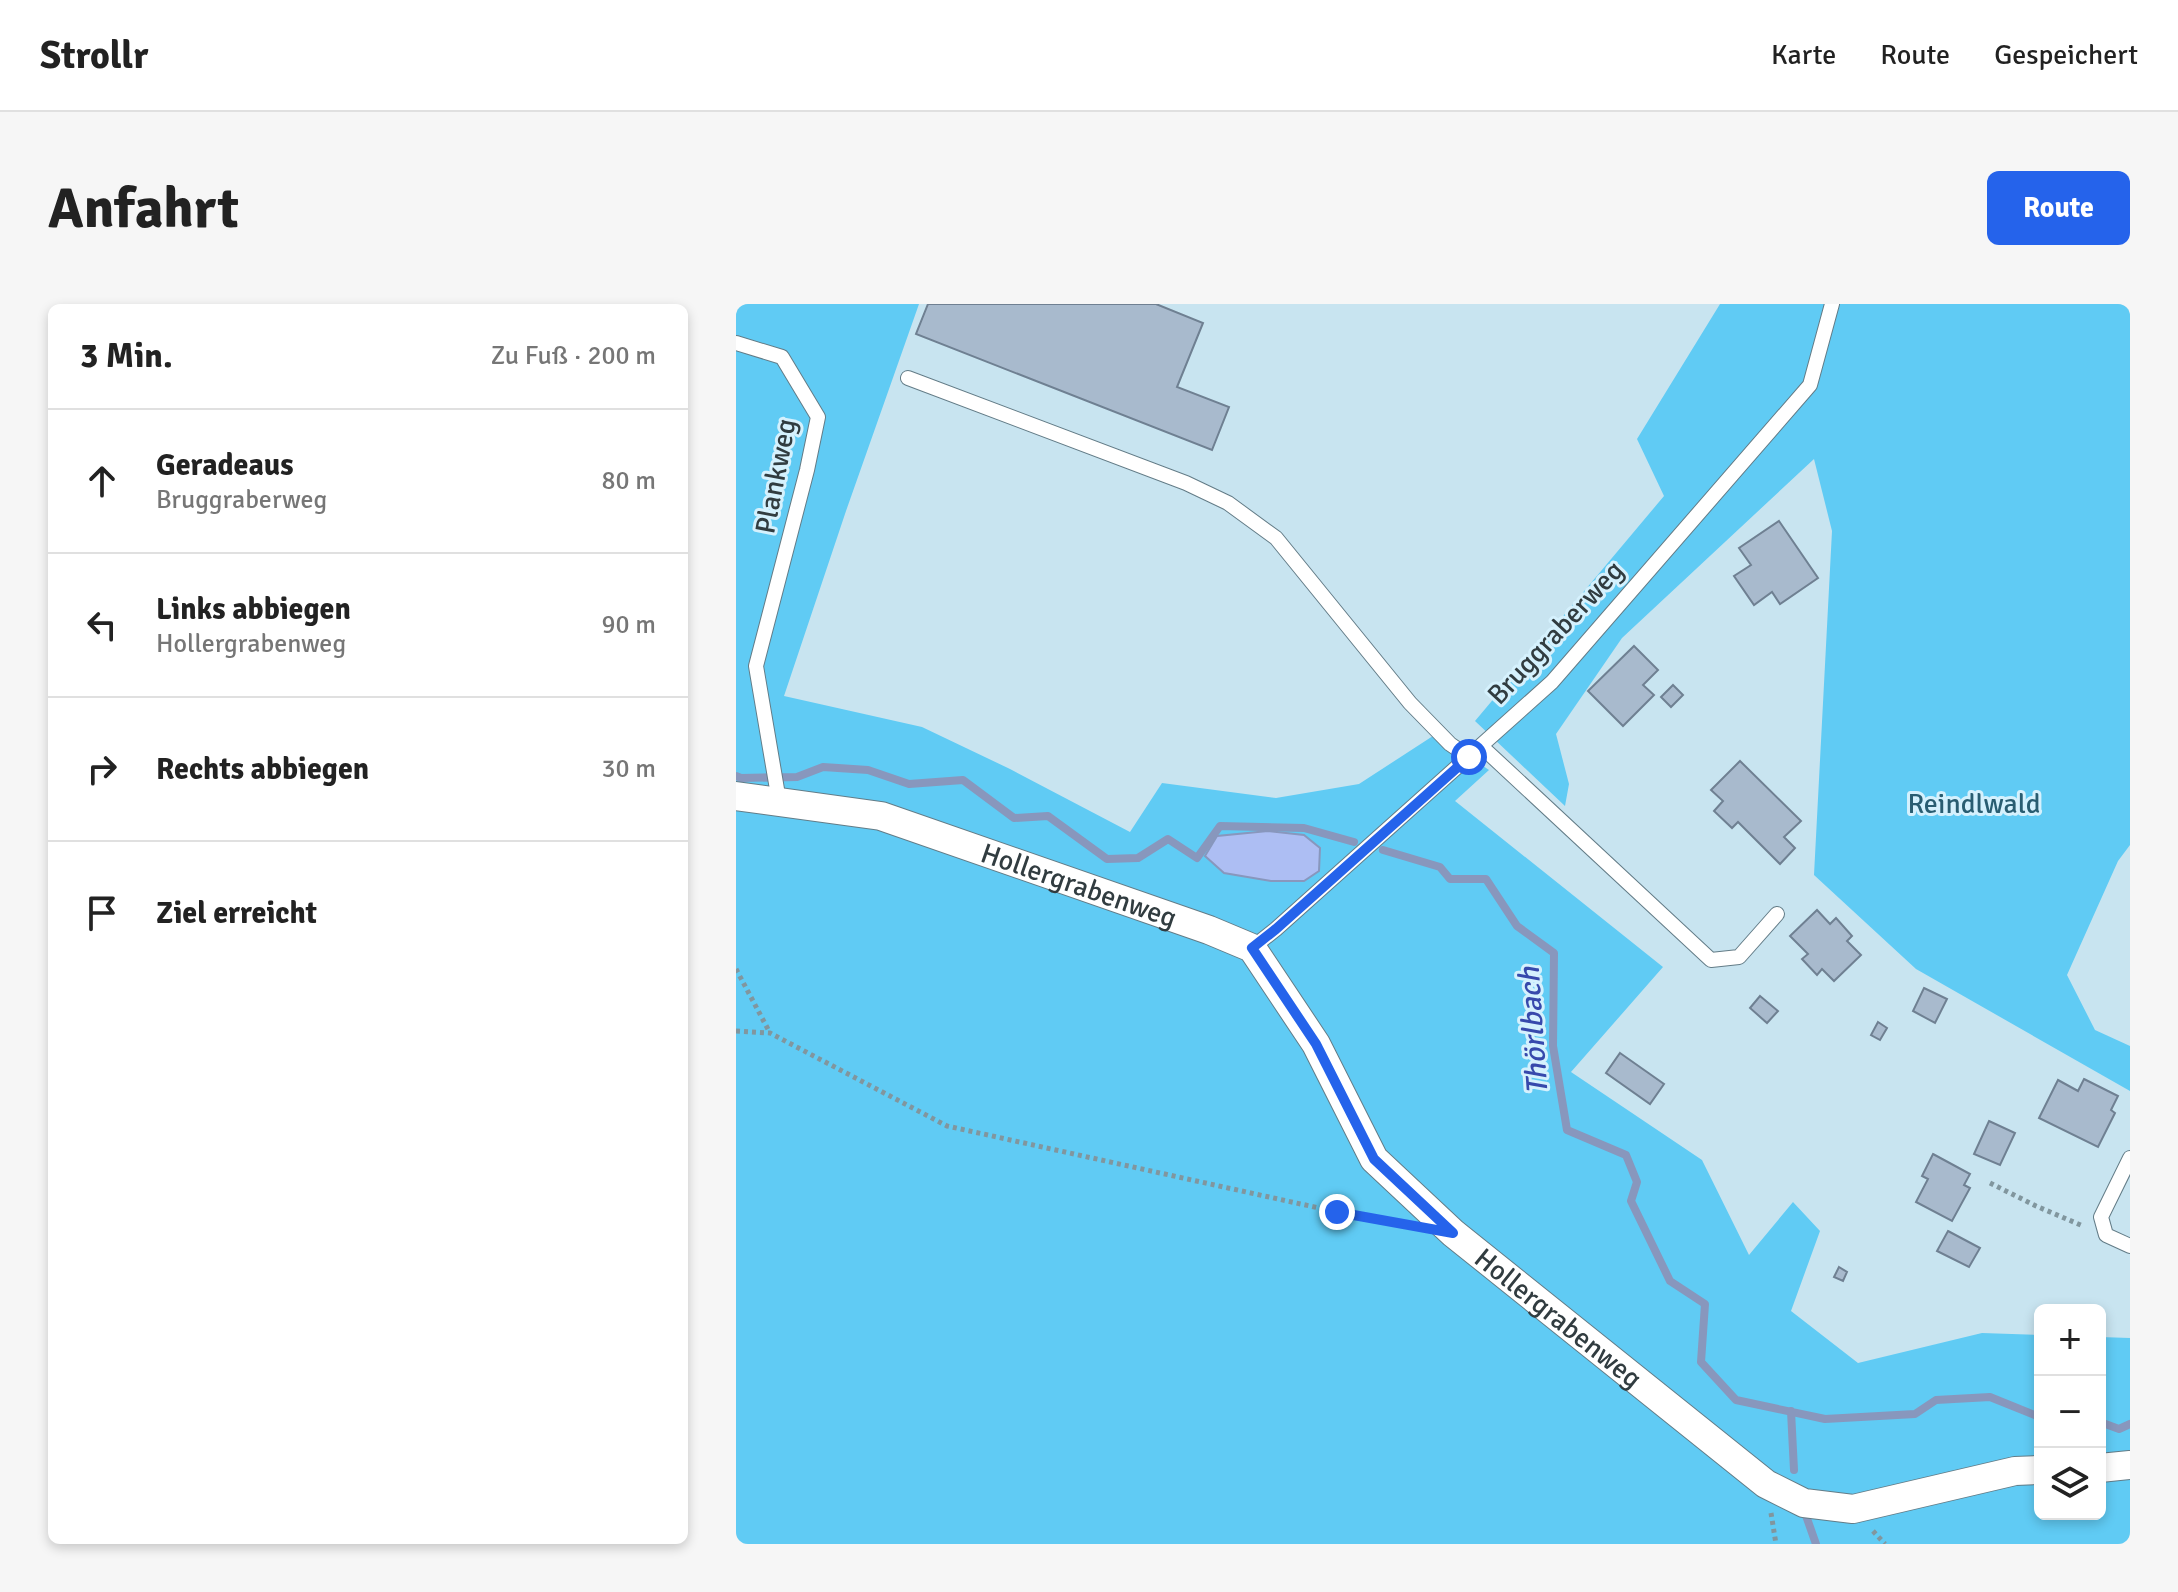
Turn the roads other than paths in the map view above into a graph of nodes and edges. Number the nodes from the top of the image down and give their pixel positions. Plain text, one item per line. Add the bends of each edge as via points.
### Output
1 (1832, 304) edge
2 (736, 343) edge
3 (908, 378) dead end
4 (1481, 746) junction
5 (1469, 757) junction
6 (736, 796) edge
7 (779, 801) junction
8 (1777, 914) dead end
9 (1252, 948) junction
10 (2130, 1158) edge
11 (2130, 1246) edge
12 (2130, 1465) edge
13 (2106, 1467) edge
14 (2034, 1470) edge

1 - 4 lane, Bruggraberweg via 1810,385 1552,682
2 - 7 lane, Plankweg via 782,357 818,417 756,666
3 - 5 lane via 1228,503 1276,538 1410,703
4 - 5 lane, Bruggraberweg
4 - 8 lane via 1711,960 1739,957
5 - 9 lane, Bruggraberweg
6 - 7 street, Hollergrabenweg
7 - 9 street, Hollergrabenweg via 881,816
9 - 14 street, Hollergrabenweg via 1316,1044 1374,1159 1453,1233 1766,1484 1804,1503 1853,1509
10 - 11 lane via 2101,1217 2106,1235
12 - 13 street

